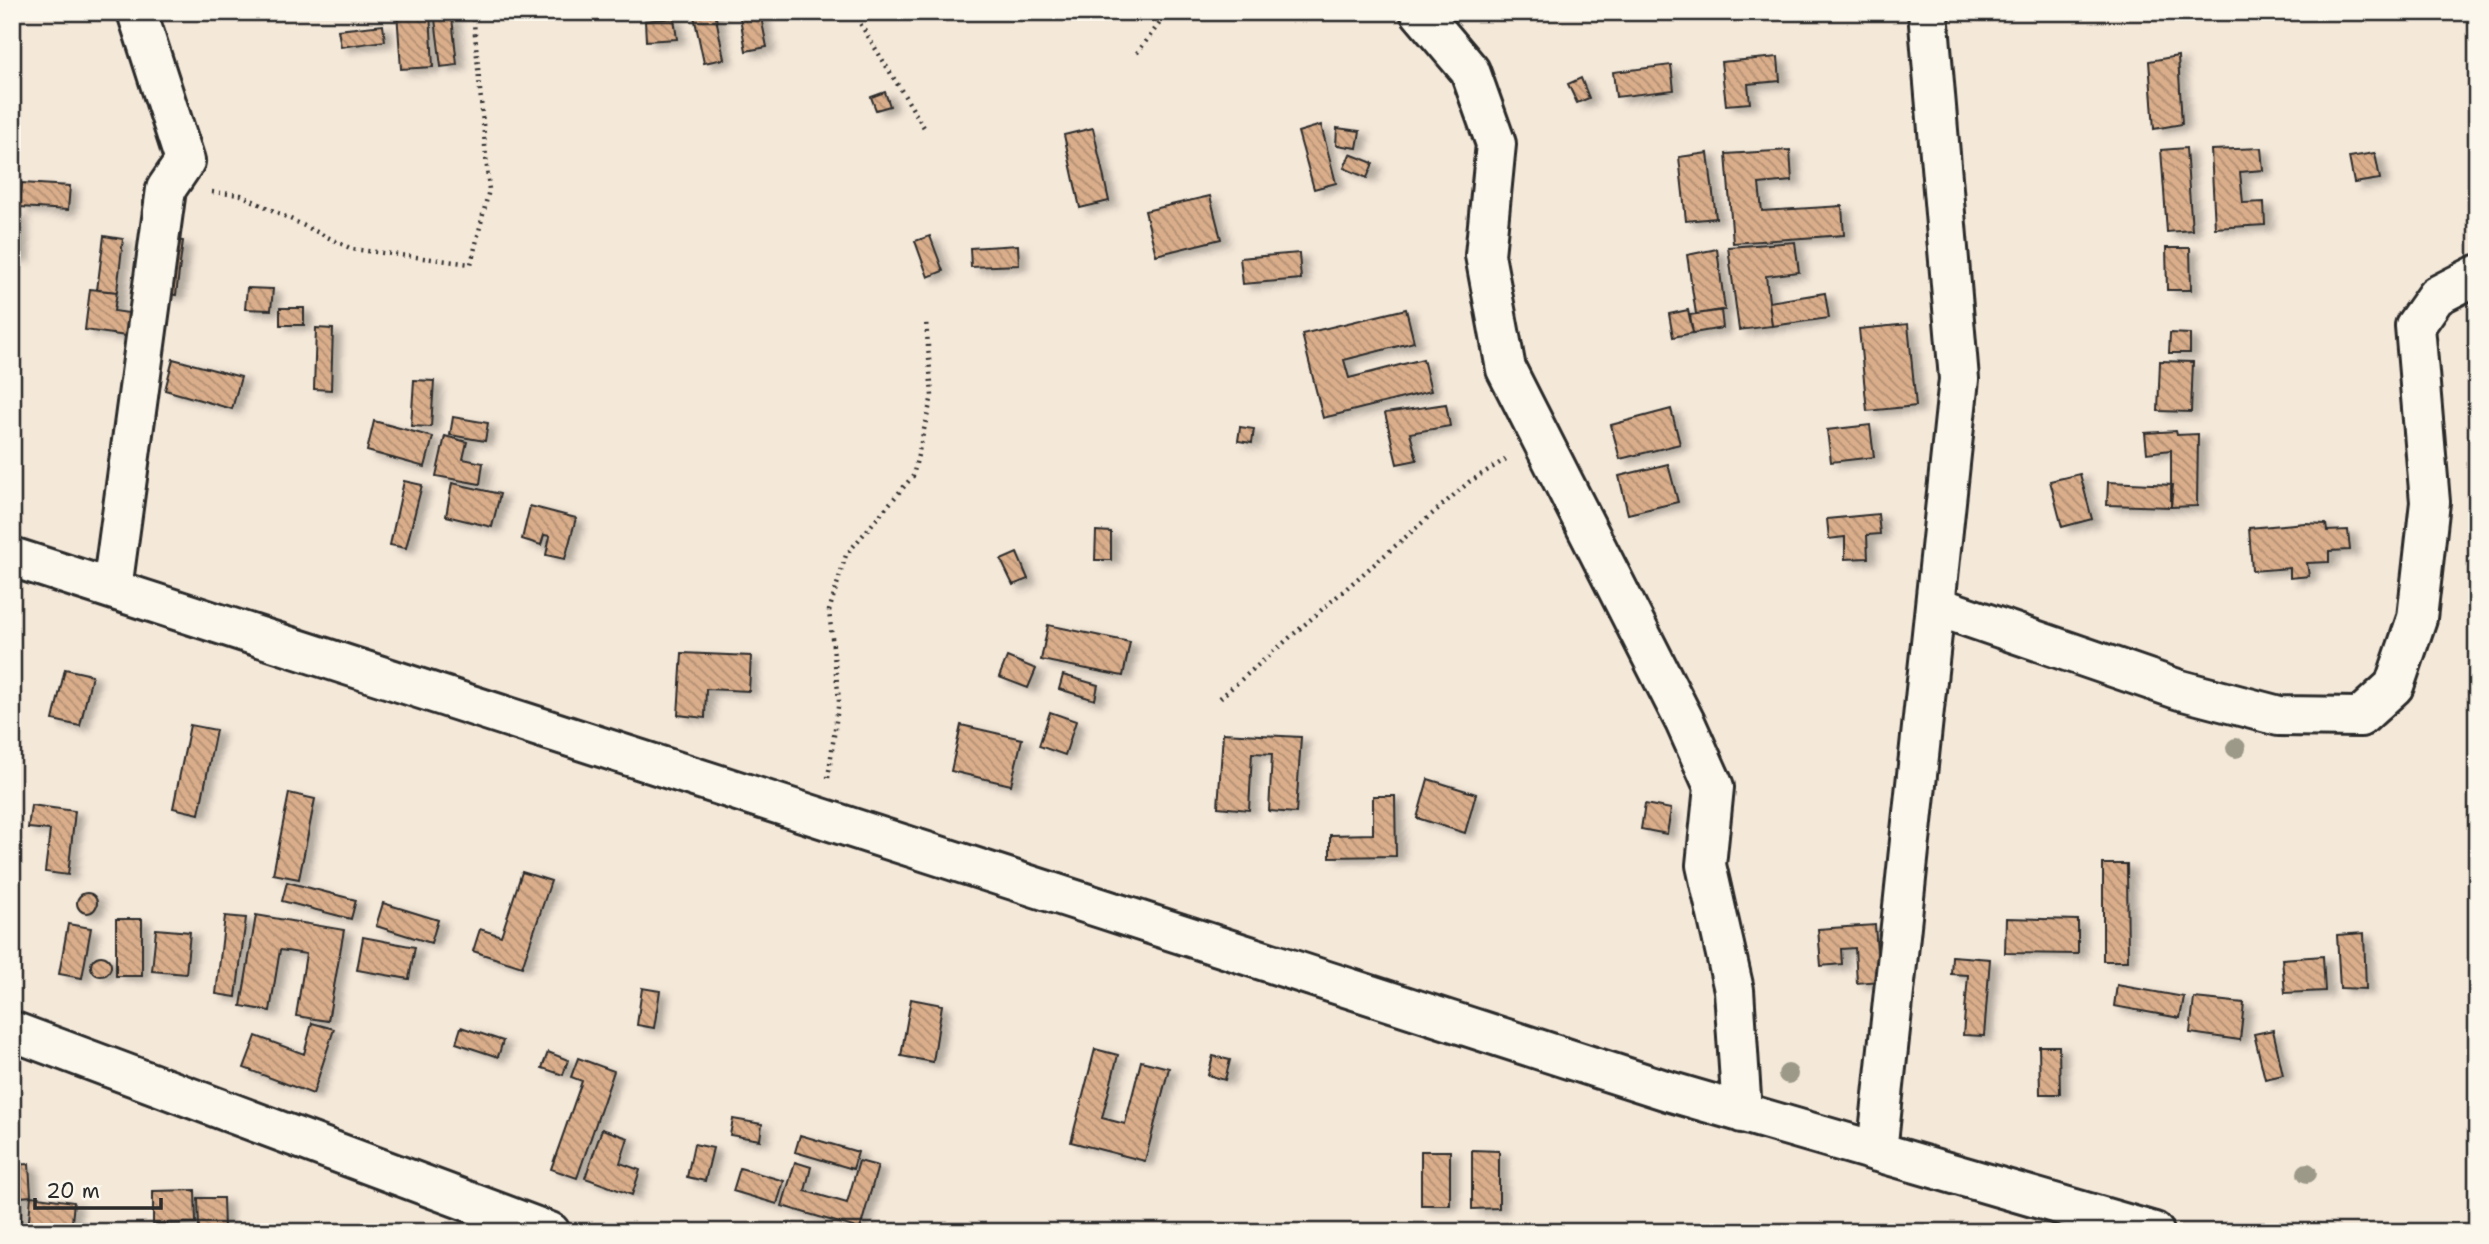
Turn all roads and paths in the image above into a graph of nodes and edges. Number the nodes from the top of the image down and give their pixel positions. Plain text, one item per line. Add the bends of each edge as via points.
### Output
1 (137, 12) edge
2 (473, 12) edge
3 (853, 12) edge
4 (1168, 12) edge
5 (1420, 12) edge
6 (1928, 12) edge
7 (1137, 53) dead end
8 (925, 129) dead end
9 (166, 189) junction
10 (2477, 275) edge
11 (926, 321) dead end
12 (1540, 438) junction
13 (12, 557) edge
14 (112, 589) junction
15 (1936, 606) junction
16 (1220, 698) dead end
17 (822, 817) junction
18 (12, 1031) edge
19 (1742, 1113) junction
20 (1877, 1152) junction
21 (551, 1232) edge
22 (2154, 1232) edge

1 - 9 street via 185,161
2 - 9 path via 489,190 471,264 352,249 242,195
3 - 8 path
4 - 7 path
5 - 12 street via 1470,71 1496,144 1485,255 1506,369
6 - 15 street via 1959,379
9 - 14 street
10 - 15 street via 2436,296 2415,326 2430,502 2417,618 2394,686 2360,717 2267,713 2180,690
11 - 17 path via 932,397 913,476 846,555 829,611 839,699
12 - 16 path via 1468,482
12 - 19 street via 1714,787 1706,865 1734,990
13 - 14 street
14 - 17 street
15 - 20 street
17 - 19 street
18 - 21 street
19 - 20 street
20 - 22 street

